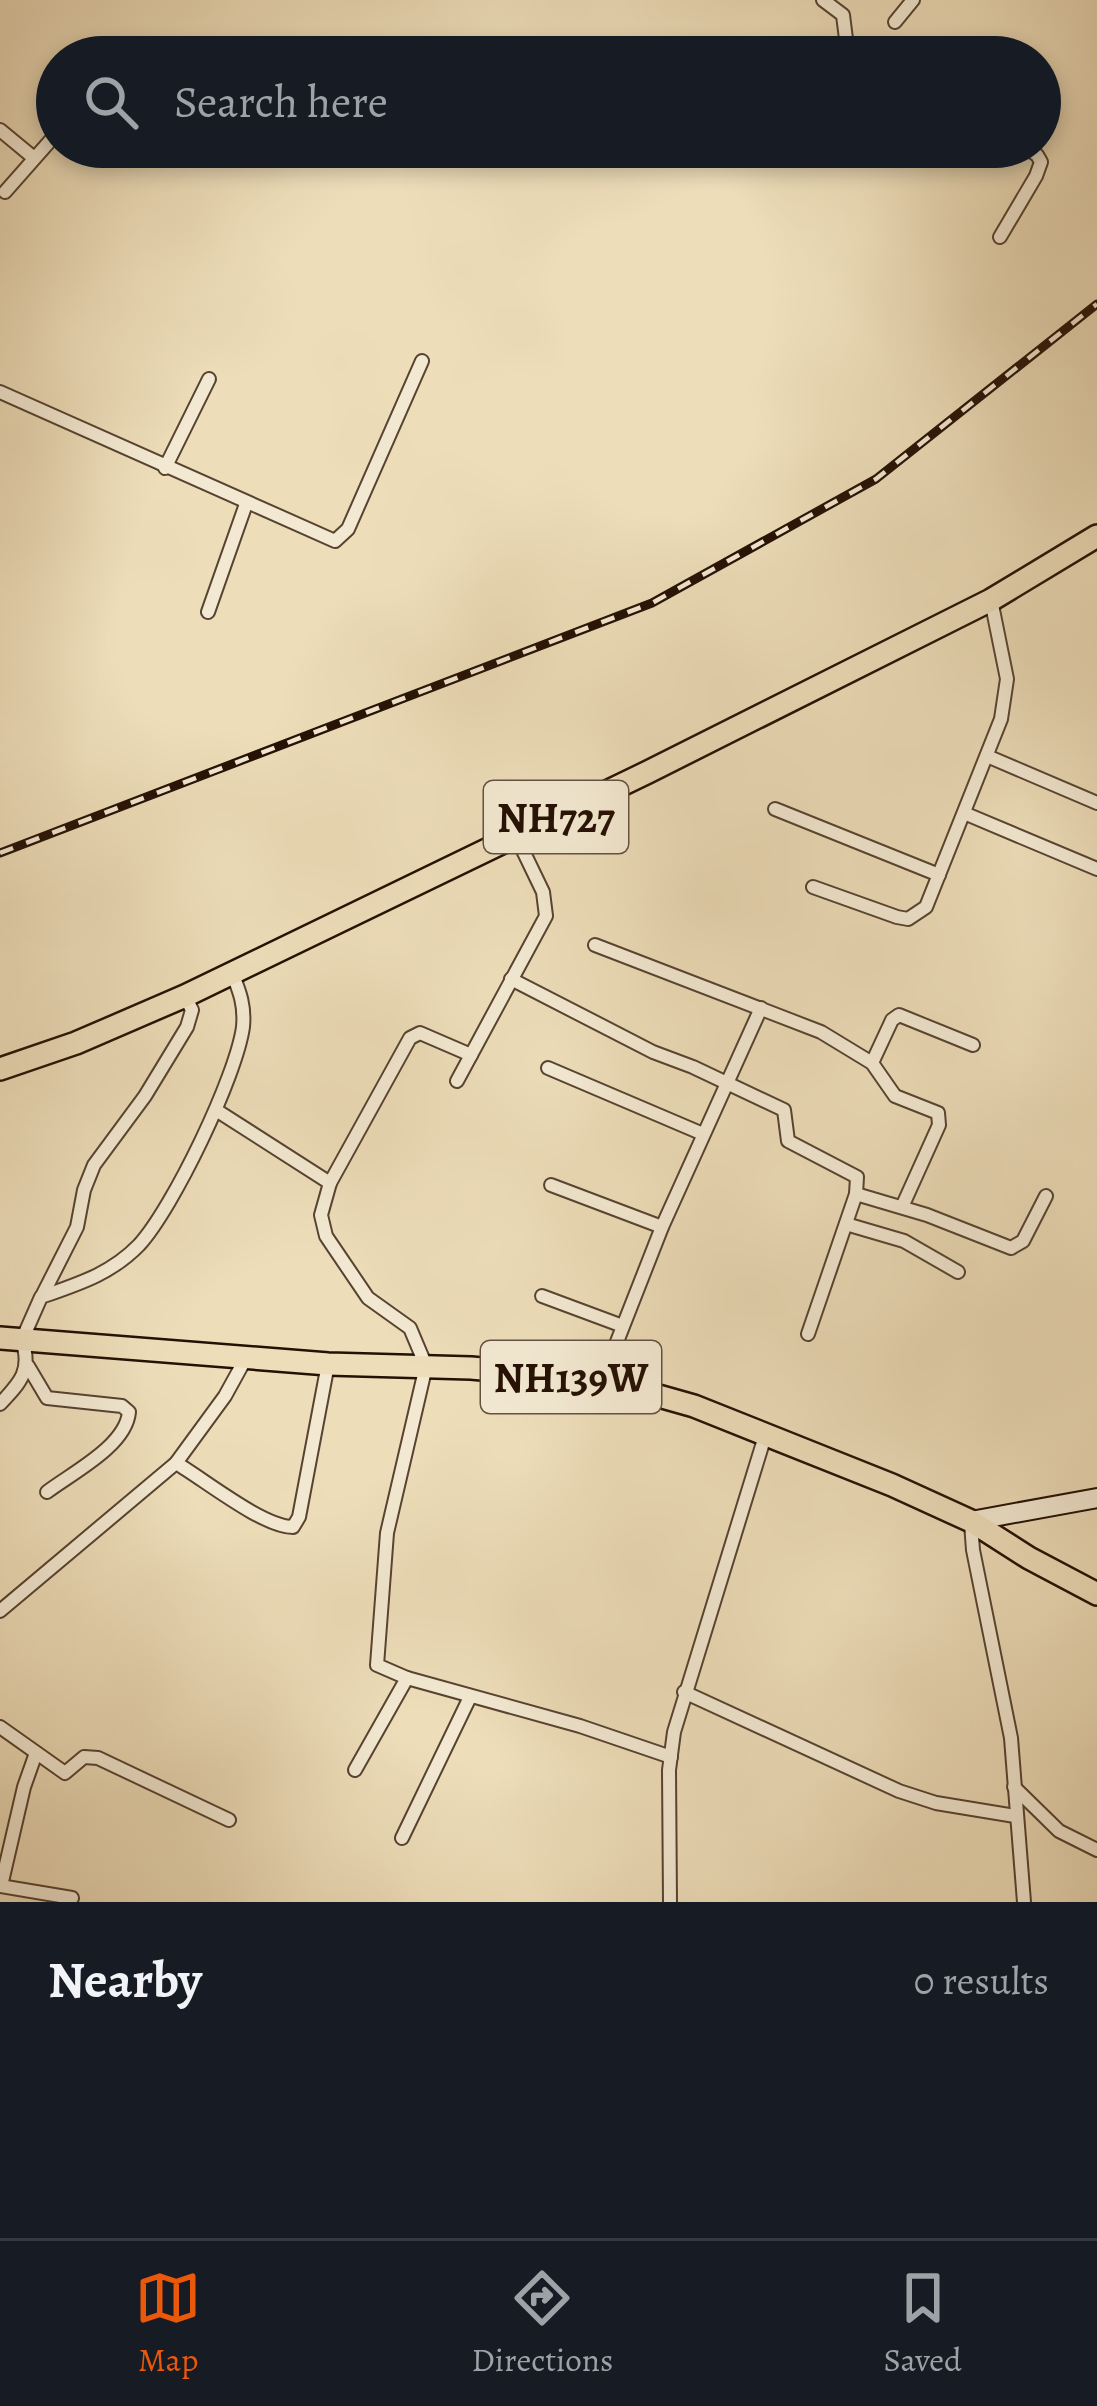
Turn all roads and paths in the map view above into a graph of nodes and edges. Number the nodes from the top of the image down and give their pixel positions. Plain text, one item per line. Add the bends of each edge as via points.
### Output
1 (823, 0) edge
2 (913, 0) edge
3 (895, 22) dead end
4 (845, 36) edge
5 (0, 130) edge
6 (34, 158) joint
7 (1039, 168) edge
8 (5, 192) dead end
9 (1000, 237) dead end
10 (422, 362) dead end
11 (209, 379) dead end
12 (0, 392) edge
13 (165, 468) junction
14 (246, 504) junction
15 (1097, 536) edge
16 (992, 600) junction
17 (208, 612) dead end
18 (987, 756) junction
19 (1097, 803) edge
20 (775, 808) dead end
21 (964, 813) junction
22 (516, 836) junction
23 (1097, 868) edge
24 (939, 874) junction
25 (813, 886) dead end
26 (595, 945) dead end
27 (232, 973) junction
28 (511, 979) junction
29 (185, 996) junction
30 (761, 1008) junction
31 (973, 1045) dead end
32 (471, 1054) junction
33 (872, 1063) junction
34 (548, 1068) dead end
35 (0, 1069) edge
36 (458, 1081) dead end
37 (725, 1081) junction
38 (216, 1110) junction
39 (703, 1134) junction
40 (330, 1183) junction
41 (551, 1185) dead end
42 (856, 1194) junction
43 (1046, 1196) dead end
44 (902, 1207) junction
45 (846, 1224) junction
46 (662, 1227) junction
47 (958, 1272) dead end
48 (542, 1296) dead end
49 (41, 1298) junction
50 (620, 1325) junction
51 (808, 1334) dead end
52 (11, 1339) edge
53 (248, 1355) junction
54 (328, 1364) junction
55 (28, 1366) junction
56 (426, 1366) junction
57 (602, 1380) junction
58 (0, 1404) edge
59 (765, 1436) junction
60 (176, 1463) junction
61 (47, 1492) dead end
62 (1097, 1498) edge
63 (971, 1521) junction
64 (1097, 1594) edge
65 (0, 1611) edge
66 (407, 1678) junction
67 (684, 1691) junction
68 (470, 1697) junction
69 (0, 1727) edge
70 (36, 1753) junction
71 (671, 1757) junction
72 (355, 1770) dead end
73 (1014, 1786) junction
74 (1015, 1816) junction
75 (229, 1820) dead end
76 (402, 1838) dead end
77 (1097, 1850) edge
78 (0, 1886) edge
79 (72, 1898) dead end
80 (670, 1902) edge
81 (1024, 1902) edge

1 - 4 street via 843,15
2 - 3 street
5 - 6 street
6 - 8 street
7 - 9 street
10 - 14 street via 340,541
11 - 13 street
12 - 13 street
13 - 14 street
14 - 17 street
15 - 16 highway, NH727
16 - 18 street via 1006,697
16 - 22 highway, NH727
18 - 19 street
18 - 21 street
20 - 24 street
21 - 23 street
21 - 24 street
22 - 27 highway, NH727
22 - 28 street via 547,908
24 - 25 street via 926,907 908,919
26 - 30 street
27 - 29 highway, NH727
27 - 38 street via 243,1024
28 - 32 street
28 - 37 street
29 - 35 highway, NH727
29 - 49 street via 187,1027 94,1165 77,1227
30 - 33 street
30 - 37 street
31 - 33 street via 899,1015
32 - 36 street
32 - 40 street via 420,1033 410,1038
33 - 44 street via 895,1096 940,1116
34 - 39 street
37 - 39 street
37 - 42 street via 784,1110 788,1141 852,1173
38 - 40 street
38 - 49 street via 139,1244 104,1274
39 - 46 street
40 - 56 street via 321,1215 326,1236 368,1298 410,1328
41 - 46 street
42 - 44 street
42 - 45 street
43 - 44 street via 1023,1241 1011,1248
45 - 47 street via 904,1241
45 - 51 street
46 - 50 street
48 - 50 street
49 - 52 street
50 - 57 street
52 - 53 highway, NH139W
52 - 55 street
53 - 54 highway, NH139W
53 - 60 street
54 - 56 highway, NH139W
54 - 60 street via 293,1527
55 - 58 street
55 - 61 street via 46,1398 129,1412 109,1445
56 - 57 highway, NH139W
56 - 66 street via 387,1533 375,1659
57 - 59 highway, NH139W
59 - 63 highway, NH139W
59 - 67 street
60 - 65 street
62 - 63 street
63 - 64 highway, NH139W
63 - 73 street
66 - 68 street
66 - 72 street
67 - 71 street
67 - 74 street via 899,1791
68 - 71 street
68 - 76 street
69 - 70 street
70 - 75 street via 65,1772 84,1757 98,1758
70 - 78 street
71 - 80 street
73 - 74 street
73 - 77 street via 1059,1832
74 - 81 street
78 - 79 street

